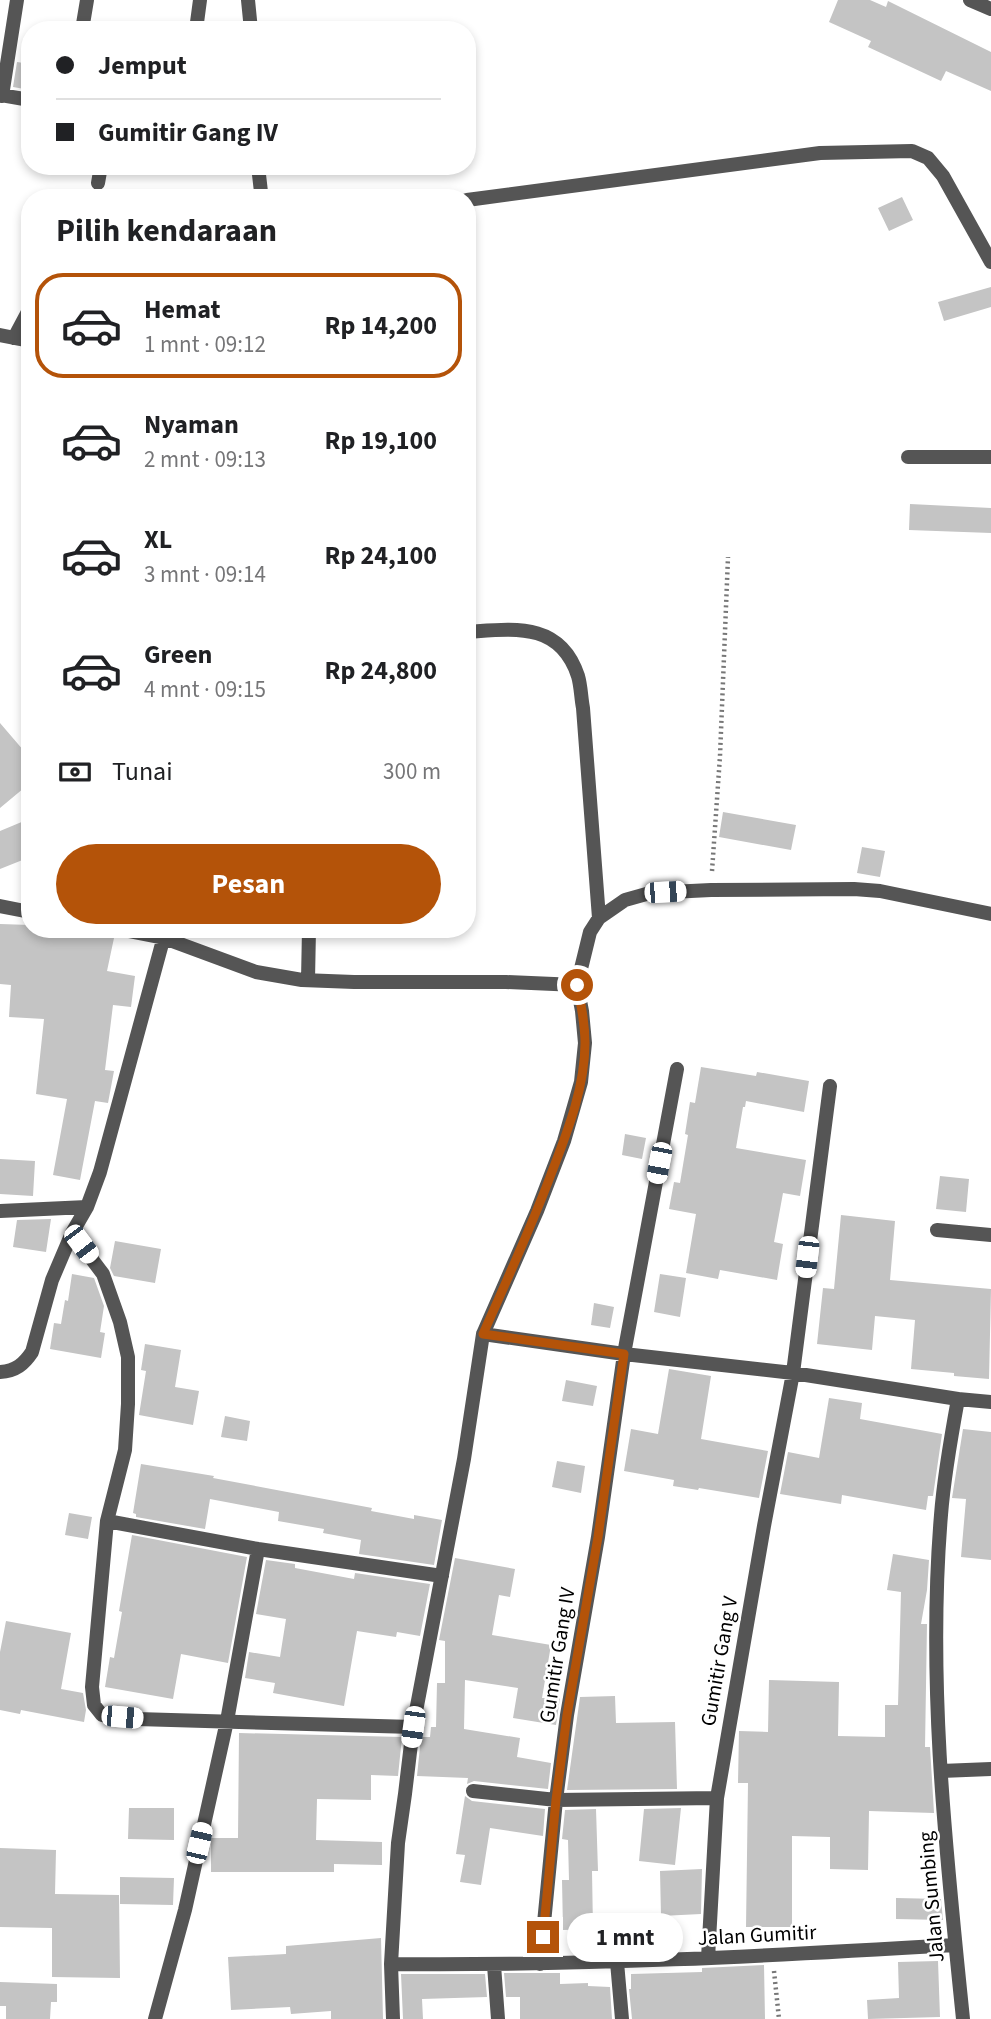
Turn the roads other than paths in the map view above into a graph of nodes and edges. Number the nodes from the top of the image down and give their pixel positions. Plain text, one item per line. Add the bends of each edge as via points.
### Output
1 (17, 0) edge
2 (87, 0) edge
3 (200, 0) edge
4 (248, 0) edge
5 (970, 0) edge
6 (991, 9) edge
7 (84, 21) edge
8 (197, 21) edge
9 (250, 21) edge
10 (1, 96) edge
11 (21, 99) edge
12 (99, 175) edge
13 (98, 183) dead end
14 (476, 199) edge
15 (991, 262) edge
16 (21, 319) edge
17 (7, 336) edge
18 (908, 457) dead end
19 (991, 457) edge
20 (476, 632) edge
21 (0, 906) edge
22 (21, 910) edge
23 (991, 914) edge
24 (599, 918) junction
25 (164, 938) edge
26 (175, 938) edge
27 (309, 938) edge
28 (308, 981) junction
29 (577, 985) junction
30 (677, 1069) dead end
31 (830, 1086) dead end
32 (86, 1207) junction
33 (0, 1211) edge
34 (937, 1230) dead end
35 (72, 1233) junction
36 (991, 1234) edge
37 (483, 1334) junction
38 (624, 1354) junction
39 (0, 1372) edge
40 (793, 1373) junction
41 (958, 1399) junction
42 (991, 1402) edge
43 (107, 1521) junction
44 (258, 1549) junction
45 (442, 1576) junction
46 (227, 1721) junction
47 (413, 1727) junction
48 (991, 1769) edge
49 (941, 1771) junction
50 (473, 1791) dead end
51 (717, 1798) junction
52 (556, 1800) junction
53 (956, 1945) junction
54 (708, 1958) junction
55 (617, 1962) junction
56 (391, 1964) junction
57 (540, 1964) junction
58 (494, 1965) junction
59 (155, 2019) edge
60 (393, 2019) edge
61 (498, 2019) edge
62 (622, 2019) edge
63 (963, 2019) edge

1 - 10 street
2 - 7 street
3 - 8 street
4 - 9 street
5 - 6 street
10 - 11 street
12 - 13 street
14 - 15 street via 820,153 912,150 928,158 943,176
16 - 17 street
18 - 19 street
20 - 24 street via 537,632 556,642 578,676
21 - 22 street
23 - 24 street via 880,891 711,890 637,896
24 - 29 street via 590,932
25 - 32 street via 106,1153
26 - 28 street via 256,972
27 - 28 street
28 - 29 street
29 - 37 street via 585,1043 581,1082 564,1141
30 - 38 street, Gumitir Gang IV
31 - 40 street, Gumitir Gang V
32 - 33 street
32 - 35 street
34 - 36 street
35 - 39 street via 48,1292 32,1352 17,1368
35 - 43 street via 103,1274 128,1357 125,1450
37 - 38 street
37 - 45 street
38 - 40 street
38 - 52 street, Gumitir Gang IV
40 - 41 street
40 - 51 street, Gumitir Gang V
41 - 42 street
41 - 49 street, Jalan Sumbing via 938,1558
43 - 44 street
43 - 46 street via 92,1687 97,1711 110,1717
44 - 45 street
44 - 46 street
45 - 47 street
46 - 47 street
46 - 59 street via 185,1910
47 - 56 street via 398,1843
48 - 49 street
49 - 53 street, Jalan Sumbing
50 - 52 street
51 - 52 street
51 - 54 street, Gumitir Gang V
52 - 57 street, Gumitir Gang IV
53 - 54 street, Jalan Gumitir
53 - 63 street, Jalan Sumbing
54 - 55 street, Jalan Gumitir
55 - 57 street, Jalan Gumitir
55 - 62 street
56 - 58 street, Jalan Gumitir
56 - 60 street
57 - 58 street, Jalan Gumitir
58 - 61 street

